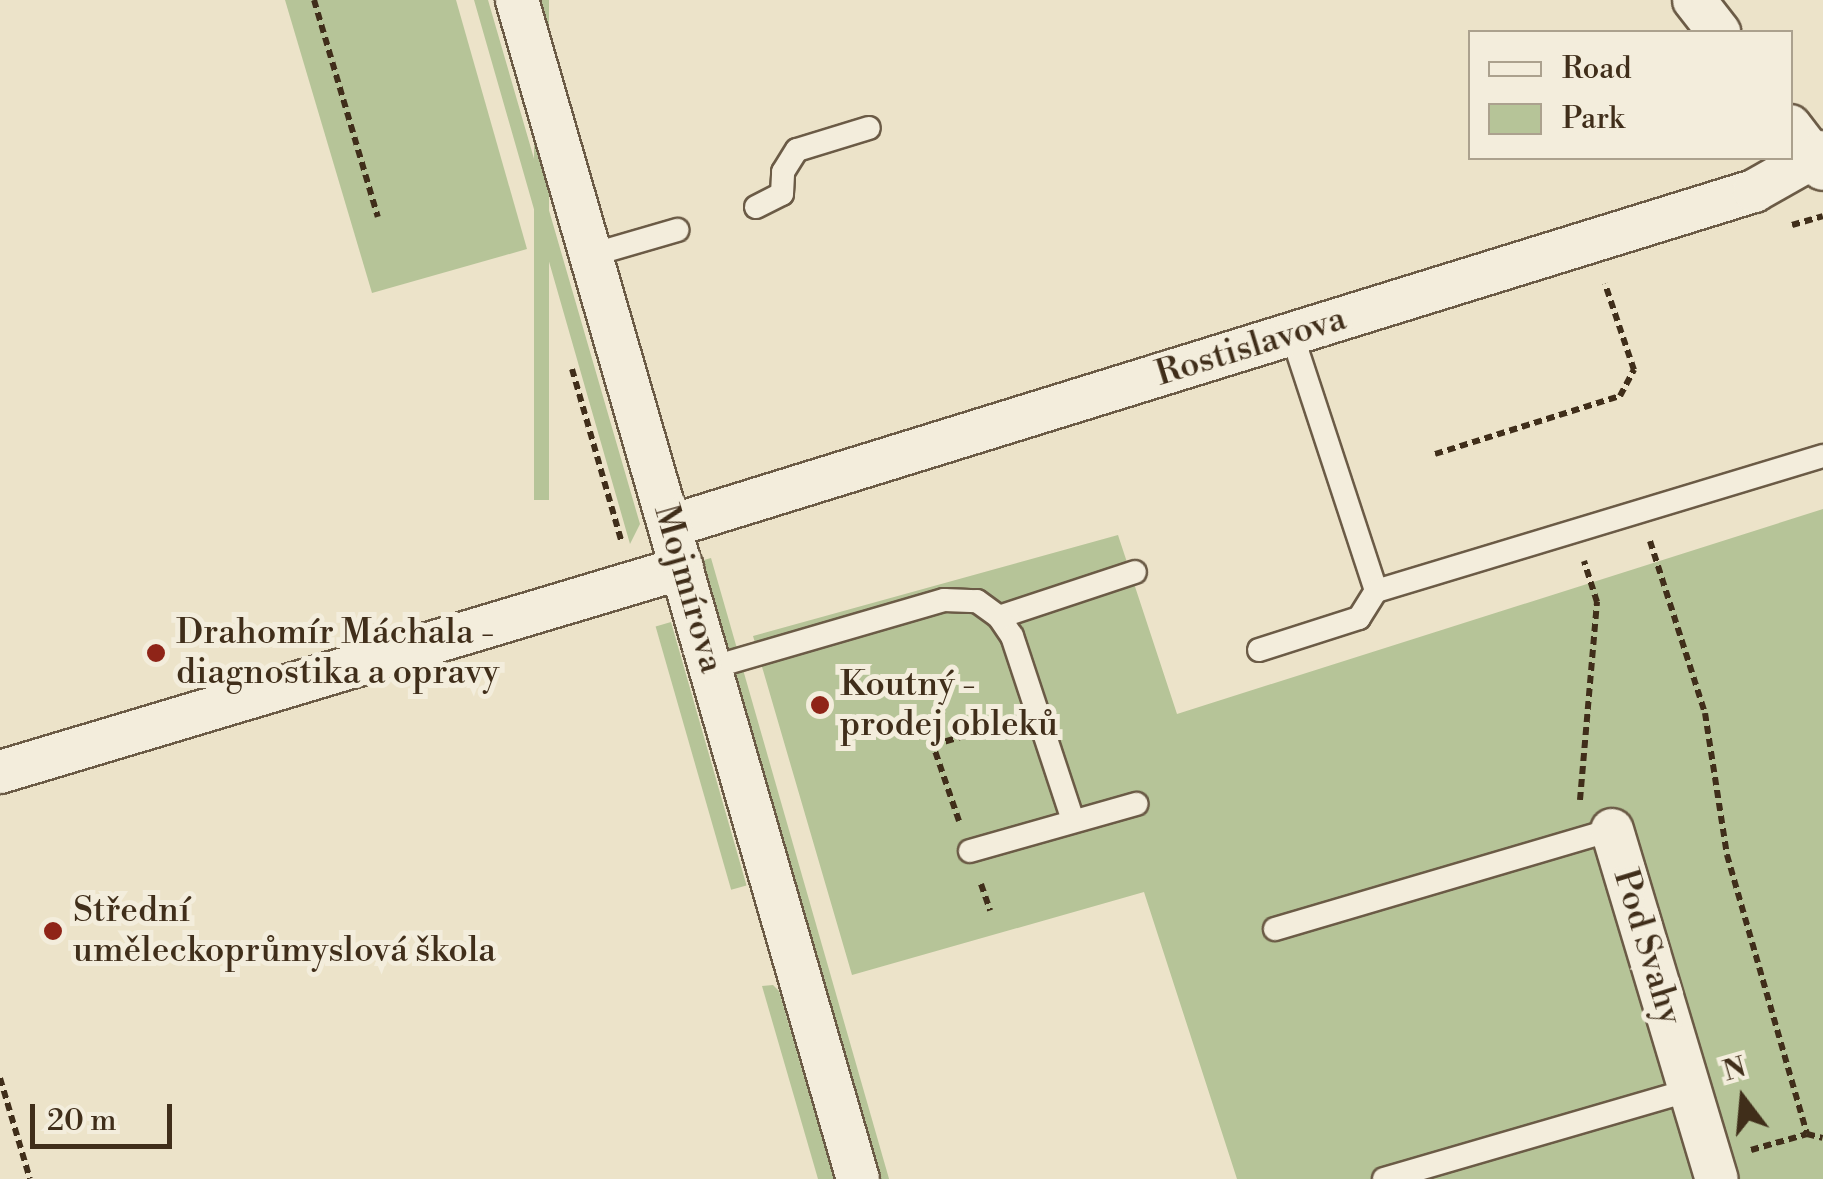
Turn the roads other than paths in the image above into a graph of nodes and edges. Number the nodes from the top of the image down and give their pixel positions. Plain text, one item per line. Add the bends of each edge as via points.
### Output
1 (516, 0) edge
2 (1694, 0) edge
3 (1716, 30) edge
4 (870, 128) dead end
5 (1813, 151) edge
6 (756, 207) dead end
7 (677, 230) dead end
8 (591, 255) junction
9 (1292, 335) junction
10 (1823, 456) edge
11 (671, 526) junction
12 (682, 568) junction
13 (1135, 572) dead end
14 (1376, 591) junction
15 (1000, 617) junction
16 (1259, 650) dead end
17 (710, 668) junction
18 (0, 772) edge
19 (1136, 804) dead end
20 (1074, 820) junction
21 (1612, 830) joint
22 (970, 851) road end
23 (1275, 929) dead end
24 (1690, 1090) junction
25 (1714, 1170) edge
26 (858, 1179) edge
27 (1384, 1179) edge

1 - 8 street, Mojmírova
2 - 3 street
4 - 6 lane via 796,150 782,194
5 - 9 street, Rostislavova via 1754,191
7 - 8 lane
8 - 11 street, Mojmírova
9 - 11 street, Rostislavova
9 - 14 lane
10 - 14 lane
11 - 12 street, Mojmírova
12 - 17 street, Mojmírova
12 - 18 street
13 - 15 lane
14 - 16 lane via 1359,618
15 - 17 lane via 977,601 944,600
15 - 20 lane
17 - 26 street, Mojmírova
19 - 20 lane
20 - 22 lane
21 - 23 lane
21 - 24 street, Pod Svahy
24 - 25 street, Pod Svahy
24 - 27 lane

